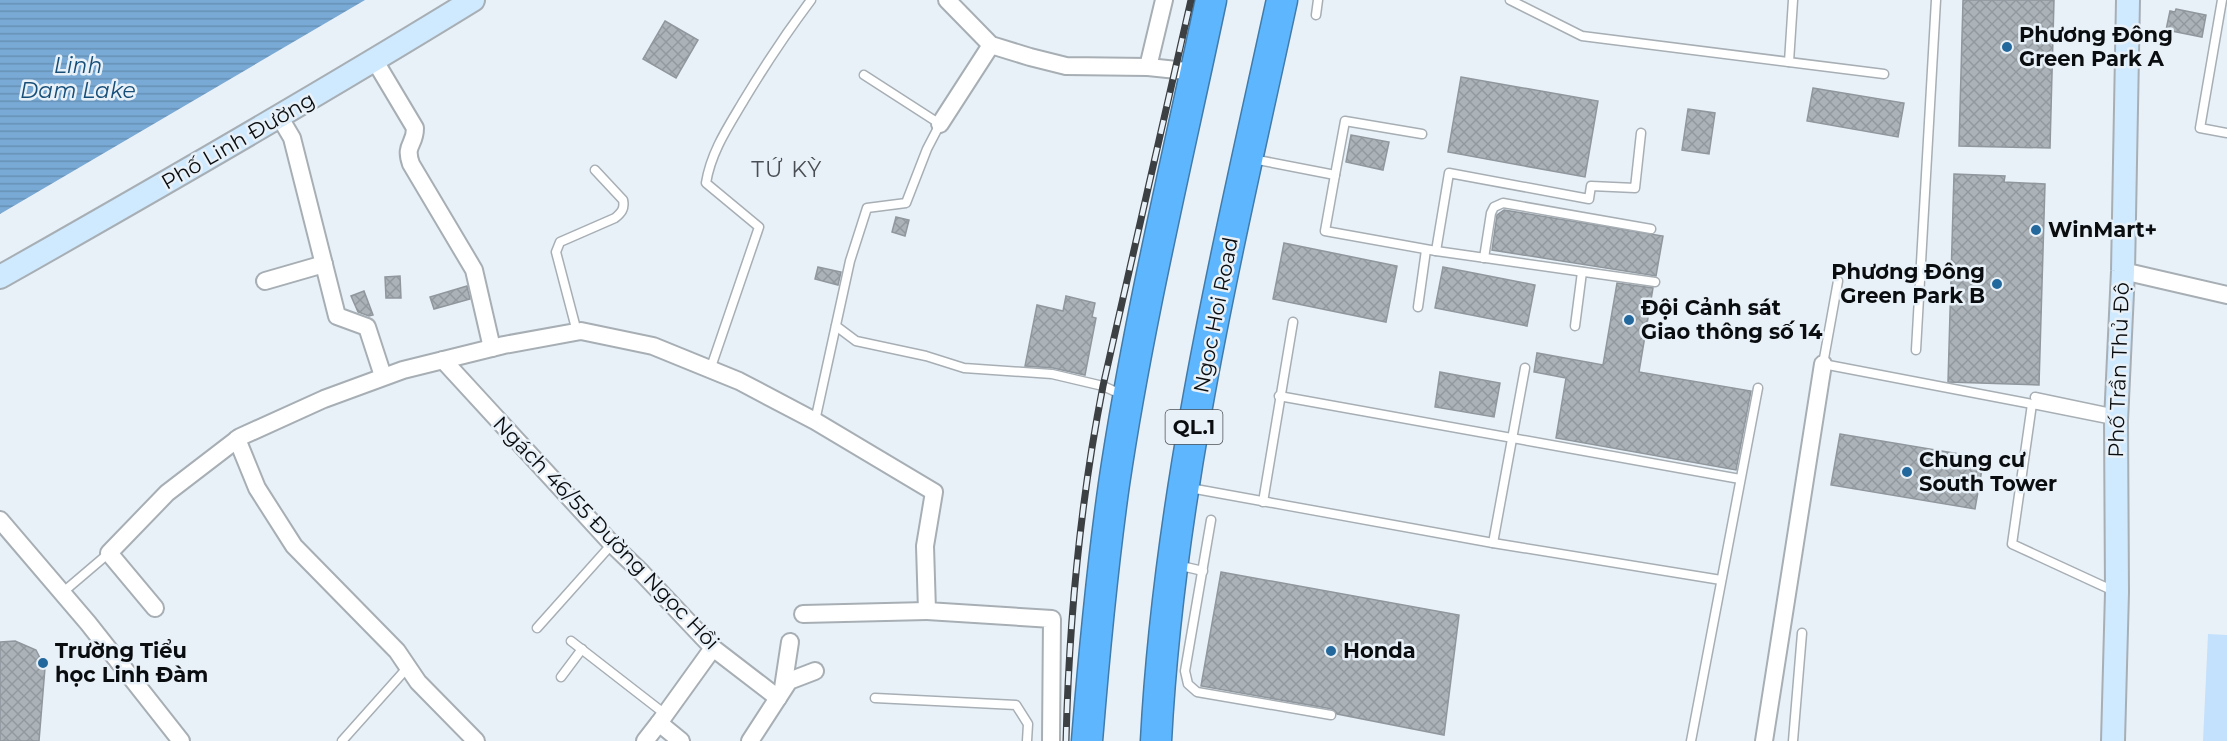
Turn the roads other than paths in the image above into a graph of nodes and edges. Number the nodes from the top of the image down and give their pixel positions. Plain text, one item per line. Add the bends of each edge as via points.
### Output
1 (472, 0) edge
2 (811, 0) edge
3 (947, 0) edge
4 (1164, 0) edge
5 (1211, 0) edge
6 (1282, 0) edge
7 (1318, 0) edge
8 (1510, 0) edge
9 (1792, 0) edge
10 (1936, 0) edge
11 (2128, 0) edge
12 (2222, 0) edge
13 (1316, 15) dead end
14 (991, 45) junction
15 (375, 61) junction
16 (1789, 62) junction
17 (1148, 67) junction
18 (1196, 72) junction
19 (1884, 74) dead end
20 (864, 75) dead end
21 (279, 116) junction
22 (940, 124) junction
23 (1641, 133) dead end
24 (1422, 134) dead end
25 (2227, 134) edge
26 (1248, 158) junction
27 (595, 170) dead end
28 (1335, 174) junction
29 (1651, 228) dead end
30 (1426, 250) junction
31 (1436, 252) junction
32 (1484, 258) junction
33 (324, 264) junction
34 (2122, 271) junction
35 (1582, 272) junction
36 (0, 276) edge
37 (265, 281) dead end
38 (1838, 281) dead end
39 (1655, 282) dead end
40 (2227, 295) edge
41 (1418, 306) dead end
42 (1293, 322) dead end
43 (836, 326) junction
44 (1575, 326) dead end
45 (577, 332) junction
46 (492, 348) junction
47 (1916, 350) dead end
48 (443, 360) junction
49 (1823, 364) junction
50 (1525, 368) dead end
51 (710, 370) junction
52 (383, 376) junction
53 (1758, 388) dead end
54 (1280, 396) junction
55 (1129, 398) junction
56 (2034, 401) junction
57 (2116, 417) junction
58 (815, 421) junction
59 (1512, 438) junction
60 (237, 439) junction
61 (1740, 479) junction
62 (1184, 487) junction
63 (1263, 502) junction
64 (0, 520) edge
65 (1211, 520) dead end
66 (1492, 543) junction
67 (612, 544) junction
68 (109, 553) junction
69 (1174, 564) junction
70 (1203, 571) junction
71 (1721, 580) junction
72 (2117, 592) junction
73 (62, 593) junction
74 (155, 608) dead end
75 (927, 611) junction
76 (803, 614) dead end
77 (537, 628) dead end
78 (1802, 633) dead end
79 (571, 641) dead end
80 (790, 642) dead end
81 (713, 648) junction
82 (582, 649) junction
83 (408, 667) junction
84 (815, 671) dead end
85 (561, 677) dead end
86 (783, 689) junction
87 (875, 698) dead end
88 (1331, 715) dead end
89 (662, 718) junction
90 (181, 741) edge
91 (342, 741) edge
92 (476, 741) edge
93 (645, 741) edge
94 (681, 741) edge
95 (750, 741) edge
96 (1027, 741) edge
97 (1051, 741) edge
98 (1087, 741) edge
99 (1156, 741) edge
100 (1691, 741) edge
101 (1764, 741) edge
102 (1793, 741) edge
103 (2113, 741) edge

1 - 15 main road, Phố Linh Đường
2 - 51 lane via 774,49 710,163 706,183 759,227
3 - 14 street
4 - 17 street
5 - 18 highway
6 - 26 highway, Ngoc Hoi Road / QL.1
7 - 13 lane
8 - 16 lane via 1582,36
9 - 16 lane
10 - 47 lane
11 - 34 main road, Phố Trần Thủ Độ
12 - 25 lane via 2200,128
14 - 17 street via 1066,66
14 - 22 street
15 - 21 main road, Phố Linh Đường
15 - 46 street via 415,128 408,148 411,164 474,270
16 - 19 lane
17 - 18 street
18 - 55 highway
20 - 22 lane
21 - 33 street via 292,138
21 - 36 main road, Phố Linh Đường
22 - 43 lane via 906,203 867,208
23 - 31 lane via 1635,188 1591,186 1589,199 1449,173
24 - 28 lane via 1345,121
26 - 28 lane
26 - 62 highway, Ngoc Hoi Road / QL.1
27 - 45 lane via 624,205 615,218 560,242 557,247
28 - 30 lane via 1325,231
29 - 32 lane via 1497,204 1491,213
30 - 31 lane
30 - 41 lane
31 - 32 lane
32 - 35 lane
33 - 37 street
33 - 52 street via 337,316 367,327
34 - 40 street
34 - 57 main road, Phố Trần Thủ Độ
35 - 39 lane
35 - 44 lane
38 - 49 lane
42 - 54 lane
43 - 55 lane via 856,341 964,368 1052,374 1103,386
43 - 58 lane
45 - 46 street
45 - 51 street via 653,346
46 - 48 street
48 - 52 street
48 - 67 street, Ngách 46/55 Đường Ngọc Hồi
49 - 56 lane
49 - 101 street
50 - 59 lane
51 - 58 street
52 - 60 street
53 - 61 lane
54 - 59 lane
54 - 63 lane
55 - 98 highway via 1114,484
56 - 57 lane
56 - 72 lane via 2012,544
57 - 72 main road, Phố Trần Thủ Độ
58 - 75 street via 934,492 925,546
59 - 61 lane
59 - 66 lane
60 - 68 street via 167,493
60 - 83 street via 257,488 294,546 398,651
61 - 71 lane
62 - 63 lane
62 - 69 highway, Ngoc Hoi Road / QL.1
63 - 66 lane
64 - 73 street
65 - 70 lane
66 - 71 lane
67 - 77 lane
67 - 81 street, Ngách 46/55 Đường Ngọc Hồi
68 - 73 lane
68 - 74 street
69 - 70 lane
69 - 99 highway, Ngoc Hoi Road / QL.1
70 - 88 lane via 1185,671 1188,684 1197,692
71 - 100 lane
72 - 103 main road, Phố Trần Thủ Độ
73 - 90 street
75 - 76 street
75 - 97 street via 1052,619
78 - 102 lane
79 - 82 lane
80 - 86 street
81 - 86 street, Ngách 46/55 Đường Ngọc Hồi
81 - 89 street
82 - 85 lane
82 - 89 lane
83 - 91 lane
83 - 92 street
84 - 86 street
86 - 95 street
87 - 96 lane via 1016,705 1028,724
89 - 93 street
89 - 94 street

